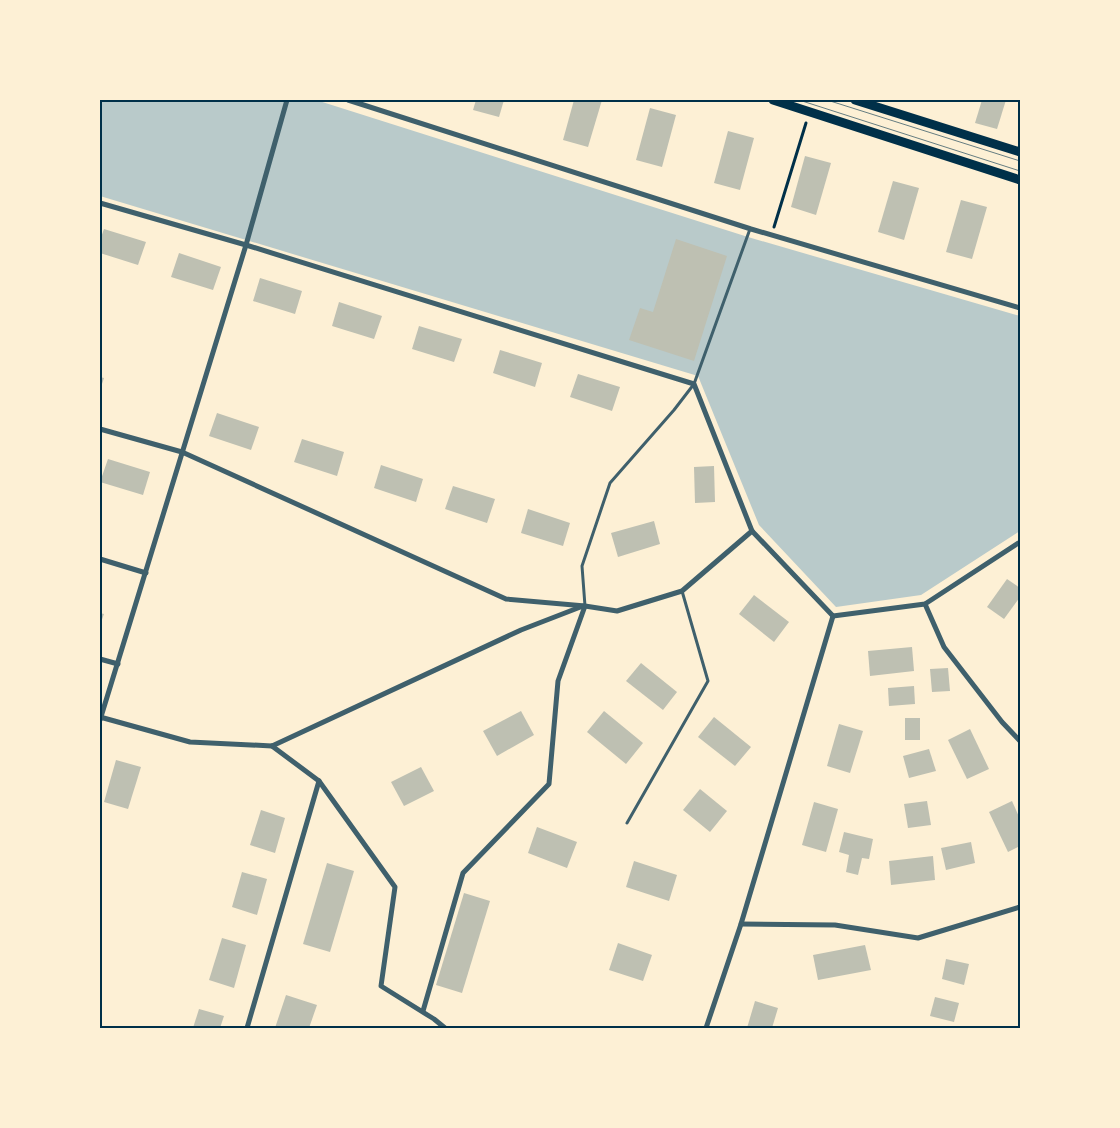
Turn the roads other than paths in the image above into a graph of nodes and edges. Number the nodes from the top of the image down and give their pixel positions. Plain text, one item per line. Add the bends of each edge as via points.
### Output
1 (287, 100) edge
2 (348, 100) edge
3 (772, 100) edge
4 (856, 100) edge
5 (1020, 152) edge
6 (1020, 180) edge
7 (100, 203) edge
8 (751, 229) junction
9 (246, 245) junction
10 (1020, 308) edge
11 (694, 384) junction
12 (100, 430) edge
13 (182, 452) junction
14 (752, 532) junction
15 (1020, 542) edge
16 (100, 559) edge
17 (146, 573) junction
18 (682, 591) junction
19 (925, 604) junction
20 (586, 606) junction
21 (833, 616) junction
22 (100, 659) edge
23 (118, 664) junction
24 (100, 718) edge
25 (1020, 740) edge
26 (272, 746) junction
27 (319, 781) junction
28 (627, 823) dead end
29 (1020, 907) edge
30 (741, 924) junction
31 (423, 1012) junction
32 (247, 1028) edge
33 (445, 1028) edge
34 (706, 1028) edge

1 - 9 street
2 - 8 street
3 - 6 main road
4 - 5 main road
7 - 9 street
8 - 10 street
8 - 11 lane
9 - 11 street
9 - 13 street
11 - 14 street
11 - 20 lane via 610,483 582,566
12 - 13 street
13 - 17 street
13 - 20 street via 506,599
14 - 18 street
14 - 21 street
15 - 19 street
16 - 17 street
17 - 23 street
18 - 20 street via 617,611
18 - 28 lane via 708,681
19 - 21 street
19 - 25 street via 944,646 1002,722
20 - 26 street via 521,630
20 - 31 street via 558,681 549,784 463,873
21 - 30 street
22 - 23 street
23 - 24 street
24 - 26 street via 190,742
26 - 27 street
27 - 31 street via 395,887 381,986
27 - 32 street
29 - 30 street via 918,938 835,925
30 - 34 street
31 - 33 street

